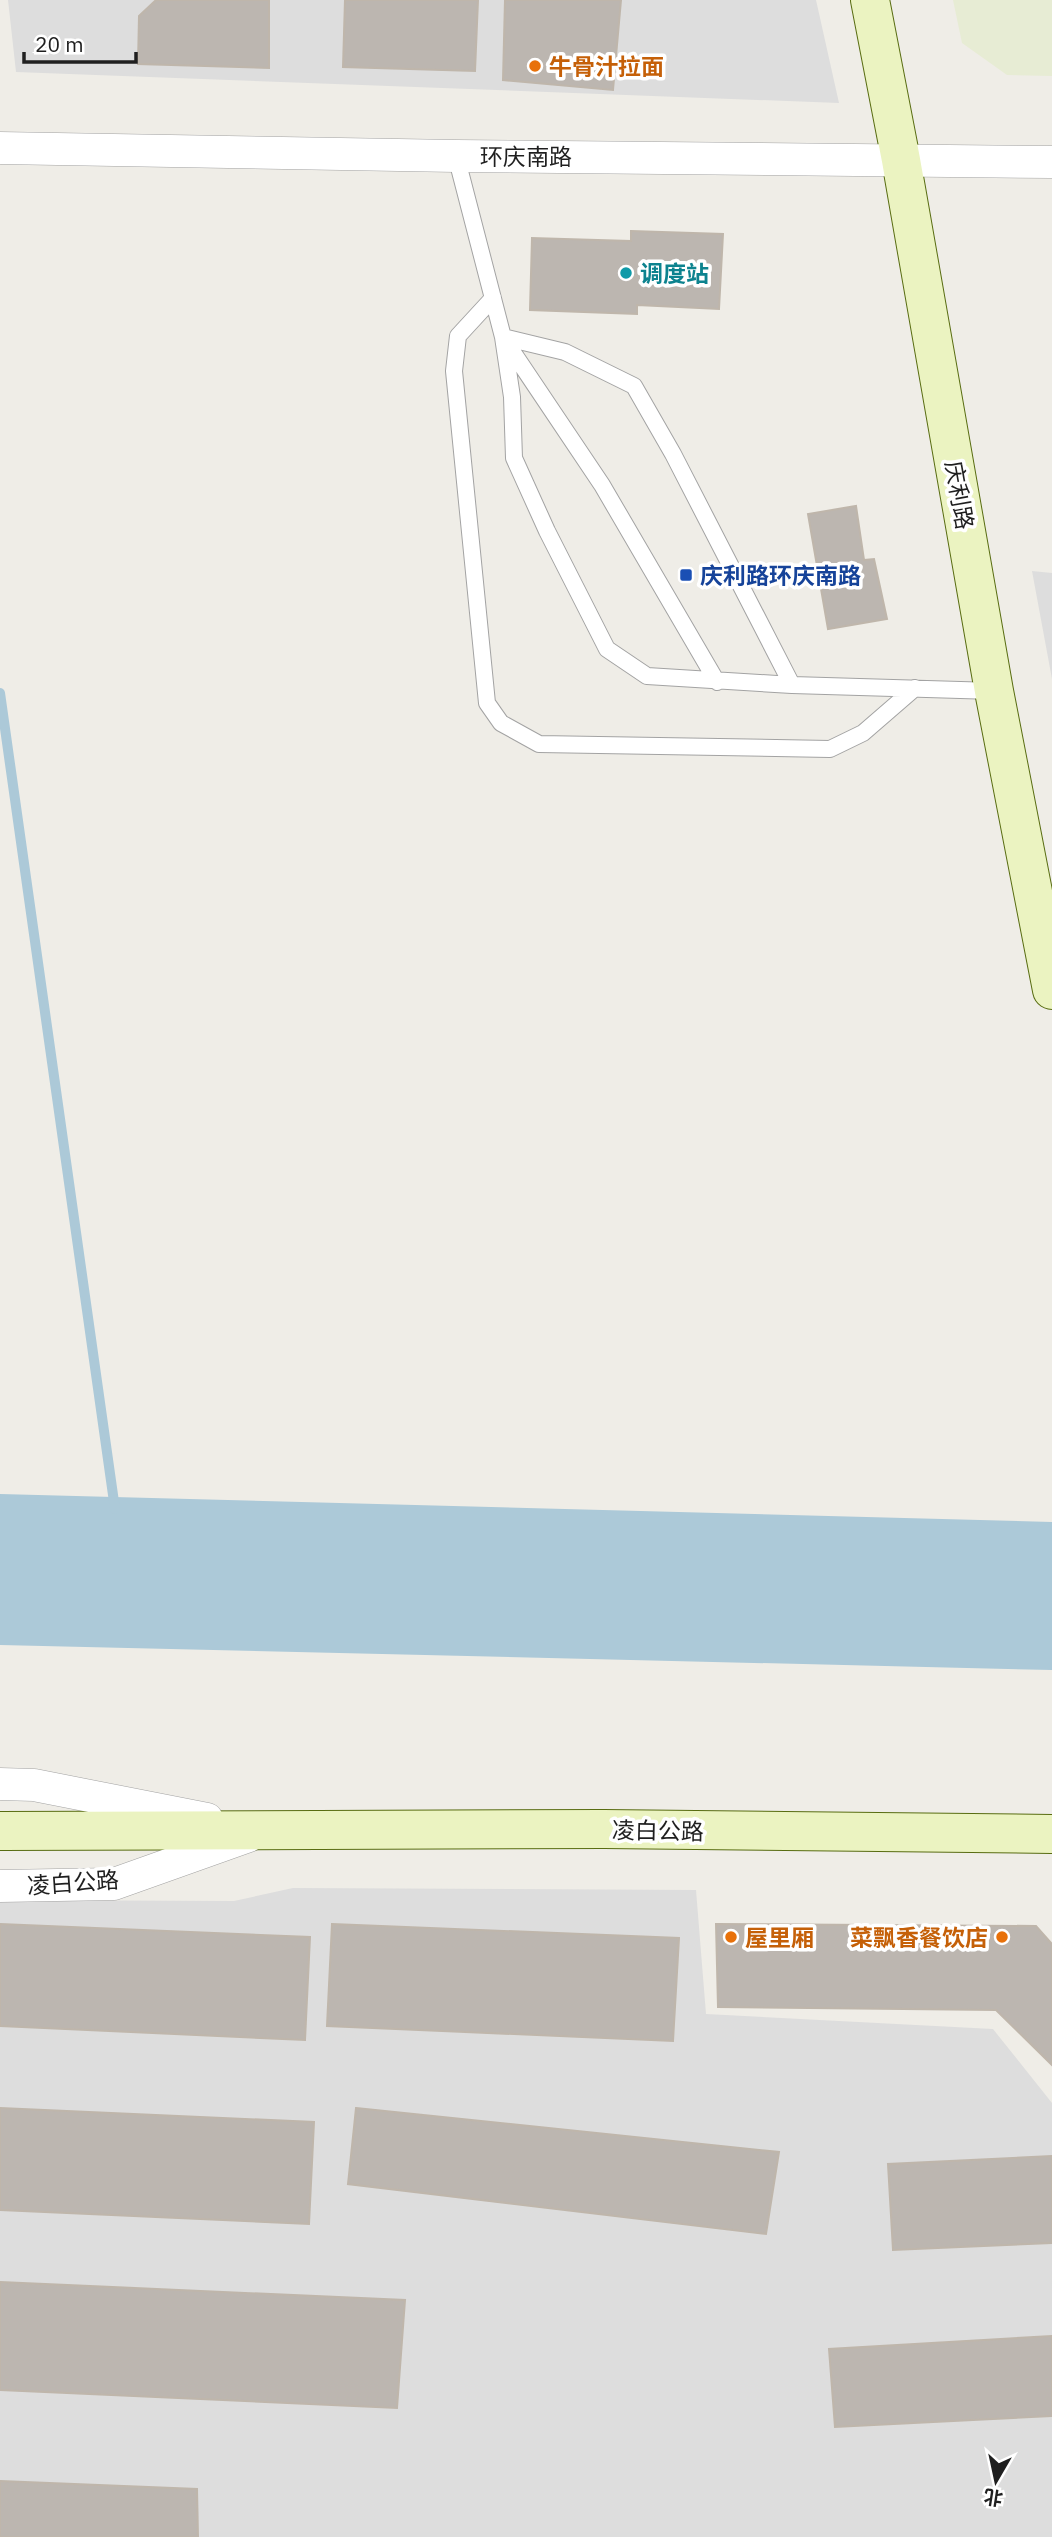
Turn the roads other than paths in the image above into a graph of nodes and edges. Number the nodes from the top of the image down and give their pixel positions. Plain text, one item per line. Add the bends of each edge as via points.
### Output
1 (870, 0) edge
2 (0, 148) edge
3 (456, 156) junction
4 (901, 160) junction
5 (1052, 162) edge
6 (493, 298) junction
7 (503, 337) junction
8 (717, 682) junction
9 (792, 685) junction
10 (915, 688) junction
11 (994, 691) junction
12 (1052, 990) edge
13 (0, 1784) edge
14 (263, 1830) junction
15 (0, 1831) edge
16 (1052, 1834) edge
17 (0, 1886) edge

1 - 4 street, 庆利路
2 - 3 street, 环庆南路
3 - 4 street, 环庆南路
3 - 6 lane
4 - 5 street, 环庆南路
4 - 11 street, 庆利路
6 - 7 lane
6 - 10 lane via 458,336 454,371 487,703 501,723 539,744 830,749 863,733
7 - 8 lane via 602,485
7 - 8 lane via 512,397 514,458 607,649 647,676
7 - 9 lane via 565,352 634,386
8 - 9 lane
9 - 10 lane
10 - 11 lane
11 - 12 street, 庆利路
13 - 14 street, 凌白公路 via 34,1785
14 - 15 street, 凌白公路
14 - 16 street, 凌白公路
14 - 17 street, 凌白公路 via 114,1884

